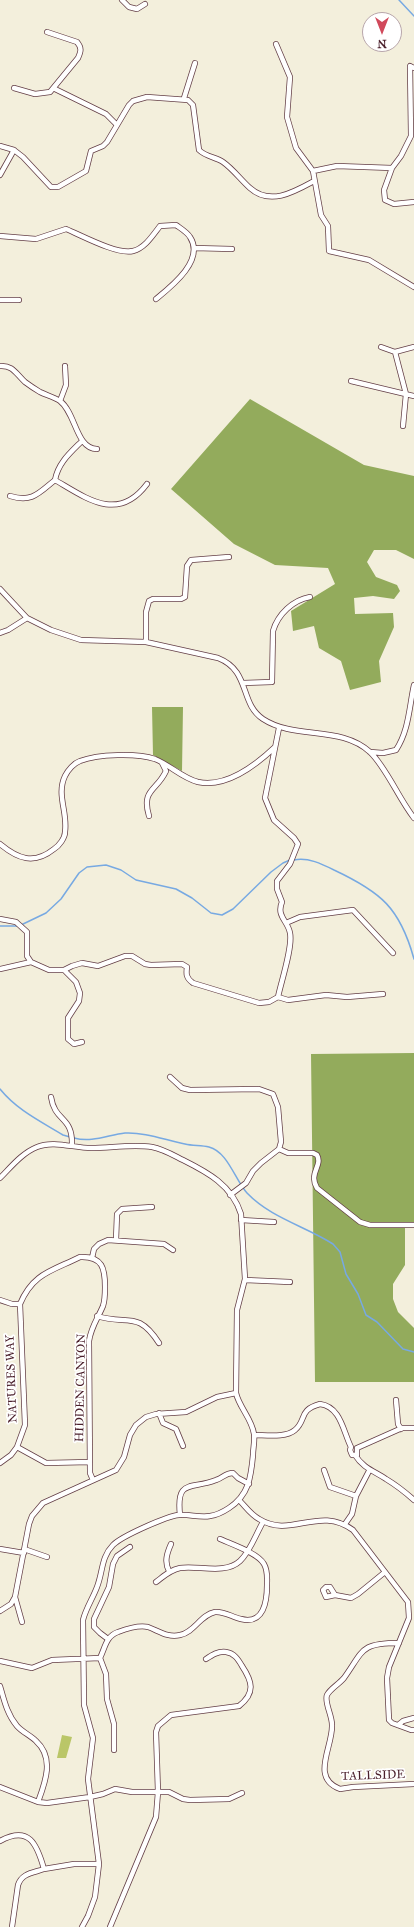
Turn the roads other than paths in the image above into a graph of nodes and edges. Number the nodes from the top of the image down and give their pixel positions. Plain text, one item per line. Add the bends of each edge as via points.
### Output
1 (122, 0) edge
2 (145, 4) dead end
3 (47, 32) dead end
4 (276, 44) dead end
5 (195, 63) dead end
6 (412, 67) edge
7 (14, 88) dead end
8 (54, 89) junction
9 (184, 98) junction
10 (117, 125) junction
11 (0, 146) edge
12 (14, 150) junction
13 (392, 168) junction
14 (313, 171) junction
15 (0, 175) edge
16 (314, 181) junction
17 (414, 202) edge
18 (0, 236) edge
19 (194, 248) junction
20 (232, 249) dead end
21 (414, 287) edge
22 (156, 299) dead end
23 (0, 300) edge
24 (19, 300) dead end
25 (381, 347) dead end
26 (414, 347) edge
27 (395, 352) junction
28 (0, 366) edge
29 (65, 366) dead end
30 (351, 381) dead end
31 (406, 394) junction
32 (414, 396) edge
33 (60, 401) junction
34 (403, 426) dead end
35 (82, 441) junction
36 (98, 449) dead end
37 (55, 480) junction
38 (147, 484) dead end
39 (10, 496) dead end
40 (230, 557) dead end
41 (0, 588) edge
42 (310, 597) dead end
43 (27, 618) junction
44 (0, 633) edge
45 (146, 642) junction
46 (243, 683) junction
47 (414, 685) edge
48 (279, 728) junction
49 (275, 747) junction
50 (370, 752) junction
51 (162, 763) junction
52 (149, 816) dead end
53 (414, 818) edge
54 (0, 844) edge
55 (0, 919) edge
56 (286, 923) junction
57 (393, 953) dead end
58 (31, 962) junction
59 (0, 968) edge
60 (64, 970) junction
61 (383, 994) dead end
62 (278, 997) junction
63 (82, 1042) dead end
64 (170, 1077) dead end
65 (51, 1097) dead end
66 (72, 1146) junction
67 (279, 1149) junction
68 (0, 1178) edge
69 (230, 1195) junction
70 (152, 1207) dead end
71 (241, 1220) junction
72 (274, 1222) dead end
73 (414, 1225) edge
74 (116, 1240) junction
75 (173, 1250) dead end
76 (92, 1258) junction
77 (245, 1280) junction
78 (290, 1282) dead end
79 (0, 1300) edge
80 (20, 1304) junction
81 (97, 1316) junction
82 (158, 1343) dead end
83 (236, 1393) junction
84 (396, 1400) dead end
85 (159, 1413) junction
86 (414, 1428) edge
87 (401, 1429) junction
88 (254, 1435) junction
89 (183, 1446) dead end
90 (17, 1447) junction
91 (351, 1447) junction
92 (357, 1448) junction
93 (356, 1455) junction
94 (90, 1462) junction
95 (0, 1463) edge
96 (324, 1470) dead end
97 (370, 1470) junction
98 (93, 1480) junction
99 (249, 1484) junction
100 (356, 1496) junction
101 (239, 1500) junction
102 (414, 1500) edge
103 (180, 1515) junction
104 (263, 1522) junction
105 (345, 1524) junction
106 (220, 1539) dead end
107 (171, 1544) dead end
108 (130, 1547) dead end
109 (0, 1549) edge
110 (24, 1551) junction
111 (247, 1551) junction
112 (48, 1557) dead end
113 (169, 1571) junction
114 (385, 1572) junction
115 (156, 1582) dead end
116 (335, 1595) dead end
117 (15, 1597) junction
118 (414, 1601) edge
119 (408, 1602) junction
120 (0, 1611) edge
121 (22, 1622) dead end
122 (108, 1639) junction
123 (399, 1643) junction
124 (100, 1658) junction
125 (83, 1659) junction
126 (206, 1659) dead end
127 (0, 1661) edge
128 (0, 1686) edge
129 (414, 1718) edge
130 (398, 1725) junction
131 (414, 1730) edge
132 (114, 1750) dead end
133 (414, 1784) edge
134 (0, 1787) edge
135 (158, 1792) junction
136 (242, 1793) dead end
137 (90, 1797) junction
138 (38, 1802) junction
139 (0, 1841) edge
140 (99, 1864) junction
141 (44, 1869) junction
142 (12, 1927) edge
143 (82, 1927) edge
144 (110, 1927) edge

1 - 2 street via 129,7 137,9
3 - 8 street via 77,42 81,51
4 - 14 street via 290,77 286,117 296,148
5 - 9 street
6 - 13 street via 410,136
7 - 8 street via 41,95
8 - 10 street via 106,114
9 - 10 street via 138,99 129,105
9 - 16 street via 193,105 199,150 223,162 257,194 266,197 286,196
10 - 12 street via 103,146 91,151 86,171 55,188
11 - 12 street
12 - 15 street
13 - 14 street via 337,166
13 - 17 street via 384,190 385,200 394,204
14 - 16 street
16 - 21 street via 321,215 328,226 329,251 369,260
18 - 19 street via 36,238 66,229 119,251 133,251 145,244 160,226 176,225 190,236
19 - 20 street
19 - 22 street via 189,264 178,281
23 - 24 street
25 - 27 street
26 - 27 street
27 - 31 street
28 - 33 street via 12,368 25,382
29 - 33 street via 66,385
30 - 31 street
31 - 32 street
31 - 34 street
33 - 35 street via 71,416
35 - 36 street via 92,449
35 - 37 street via 68,454 57,471
37 - 38 street via 90,500 103,504 127,501
37 - 39 street via 29,499
40 - 45 street via 191,560 187,566 185,597 149,601 146,612
41 - 43 street
42 - 46 street via 292,605 275,625 272,682
43 - 44 street
43 - 45 street via 51,630 81,640
45 - 46 street via 227,661
46 - 48 street via 251,706 262,718
47 - 50 street via 403,740 396,750
48 - 49 street
48 - 50 street via 350,740
49 - 51 street via 228,780 211,783 197,782
49 - 56 street via 265,798 274,820 298,844 290,864 277,882 282,902 279,908 280,916
50 - 53 street
51 - 52 street via 166,771 147,798
51 - 54 street via 138,756 79,761 68,771 61,785 61,800 66,822 65,834 58,847 46,856 33,859 19,857
55 - 58 street via 16,922 27,932 27,956
56 - 57 street via 300,917 353,910
56 - 62 street via 290,943
58 - 59 street
58 - 60 street via 49,970
60 - 62 street via 82,964 98,966 124,956 132,956 145,964 182,964 186,967 188,980 192,983 259,1003 269,1002
60 - 63 street via 76,982 80,992 79,1001 68,1018 68,1039 74,1044
61 - 62 street via 347,997 326,995 288,1000
64 - 67 street via 182,1088 190,1090 259,1089 273,1094 278,1108 281,1142
65 - 66 street via 53,1108 70,1128
66 - 68 street via 46,1144 37,1147 26,1152
66 - 69 street via 137,1146 165,1151 212,1175
67 - 69 street via 253,1171 246,1183
67 - 73 street via 288,1153 317,1155 318,1164 313,1176 317,1188 360,1222 370,1225
69 - 71 street via 238,1205
70 - 74 street via 122,1209 117,1214
71 - 72 street
71 - 77 street
74 - 75 street via 164,1244
74 - 76 street via 99,1244
76 - 80 street via 80,1258 37,1278 24,1293
76 - 81 street, HIDDEN CANYON via 100,1262 105,1271 105,1299
77 - 78 street
77 - 83 street via 237,1310
79 - 80 street
80 - 90 street, NATURES WAY via 25,1425
81 - 82 street via 110,1320 125,1318 136,1321 151,1332
81 - 94 street, HIDDEN CANYON via 91,1328 89,1341
83 - 85 street via 217,1397 186,1412
83 - 88 street
84 - 87 street via 398,1424
85 - 89 street via 163,1423 176,1429
85 - 98 street via 146,1417 136,1425 130,1435 122,1464 116,1470
86 - 87 street
87 - 92 street
88 - 91 street via 288,1434 295,1430 308,1409 320,1404 332,1408 337,1413
88 - 99 street
90 - 94 street via 46,1463
90 - 95 street, NATURES WAY
91 - 92 street
91 - 93 street via 352,1456
92 - 93 street
93 - 97 street via 360,1463
94 - 98 street, HIDDEN CANYON
96 - 100 street via 330,1487
97 - 100 street
97 - 102 street
98 - 110 street via 36,1509 30,1520
99 - 101 street
99 - 103 street via 233,1472 226,1473 217,1480 185,1488 180,1493
100 - 105 street via 352,1514
101 - 103 street via 220,1514
101 - 104 street
103 - 125 street via 124,1537 109,1549 83,1620
104 - 105 street via 299,1525 334,1520
104 - 111 street
105 - 114 street via 353,1530
106 - 111 street
107 - 113 street via 166,1556
108 - 122 street via 117,1556 109,1587 94,1619 94,1627
109 - 110 street
110 - 112 street
110 - 117 street
111 - 113 street via 240,1562 229,1568 180,1568
111 - 122 street via 264,1563 267,1572 266,1607 261,1614 252,1619 242,1620 230,1614 216,1612 205,1616 191,1630 180,1636 166,1636 147,1627 119,1631
113 - 115 street
114 - 116 street via 351,1598
114 - 119 street
117 - 120 street via 11,1604
117 - 121 street
118 - 119 street
119 - 123 street via 409,1618
122 - 124 street
123 - 130 street via 386,1678 389,1720
123 - 133 street, TALLSIDE via 382,1643 365,1648 358,1654 344,1678 328,1692 326,1702 331,1714 332,1735 324,1757 325,1776 328,1782 340,1789 353,1786
124 - 125 street
124 - 132 street via 106,1674 107,1699 114,1724
125 - 127 street via 52,1660 32,1668
125 - 137 street via 84,1705 93,1738 88,1779
126 - 135 street via 217,1653 231,1653 249,1677 250,1692 239,1706 171,1716 158,1726
128 - 138 street via 8,1713 18,1727 35,1740 44,1752 47,1779
129 - 130 street
130 - 131 street
134 - 138 street
135 - 136 street via 169,1792 183,1800 229,1799
135 - 137 street via 115,1789
135 - 144 street via 156,1817
137 - 138 street
137 - 140 street
139 - 141 street via 11,1835 20,1834 27,1837 39,1850
140 - 141 street via 74,1864
140 - 143 street via 95,1897
141 - 142 street via 20,1879

